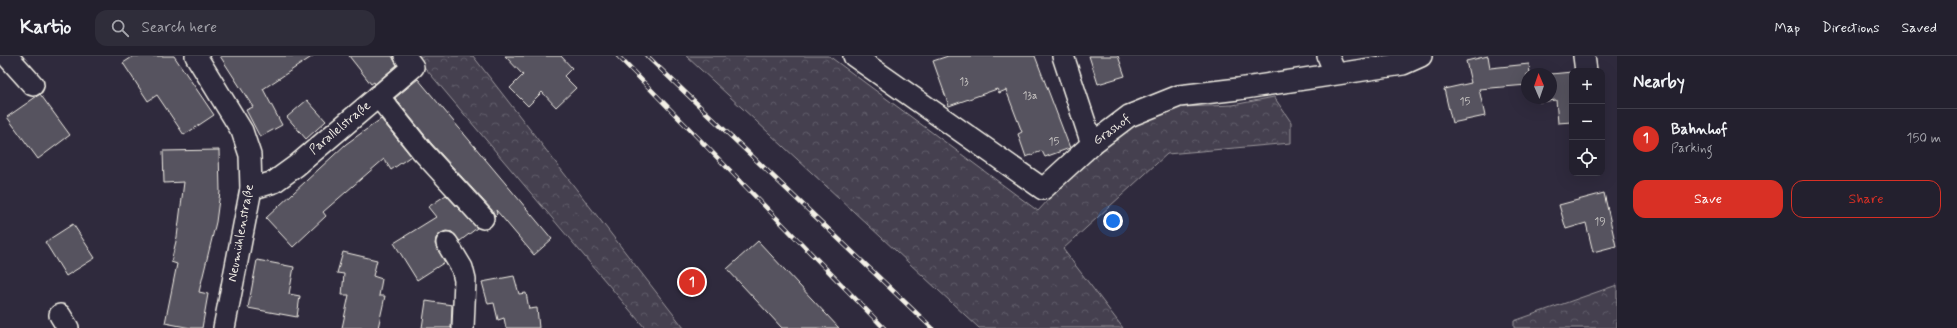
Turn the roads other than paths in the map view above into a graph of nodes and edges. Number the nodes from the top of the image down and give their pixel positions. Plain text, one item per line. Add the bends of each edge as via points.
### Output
1 (7, 56) edge
2 (196, 56) edge
3 (405, 56) edge
4 (854, 56) edge
5 (1063, 56) edge
6 (1421, 56) edge
7 (1584, 56) edge
8 (1332, 65) edge
9 (1586, 68) edge
10 (33, 85) dead end
11 (378, 96) junction
12 (1092, 144) junction
13 (251, 189) junction
14 (483, 218) dead end
15 (447, 244) dead end
16 (224, 328) edge
17 (463, 328) edge

1 - 10 street
2 - 13 street, Neumühlenstraße via 242,131 250,155
3 - 11 street, Parallelstraße via 413,66
4 - 12 street, Grashof via 1043,189
5 - 12 street
6 - 8 street, Grashof via 1403,64
7 - 9 street
8 - 12 street, Grashof via 1238,89 1179,96 1129,116
11 - 13 street, Parallelstraße via 296,166 274,182
11 - 14 street via 422,151
13 - 16 street, Neumühlenstraße
15 - 17 street via 462,268 465,280

